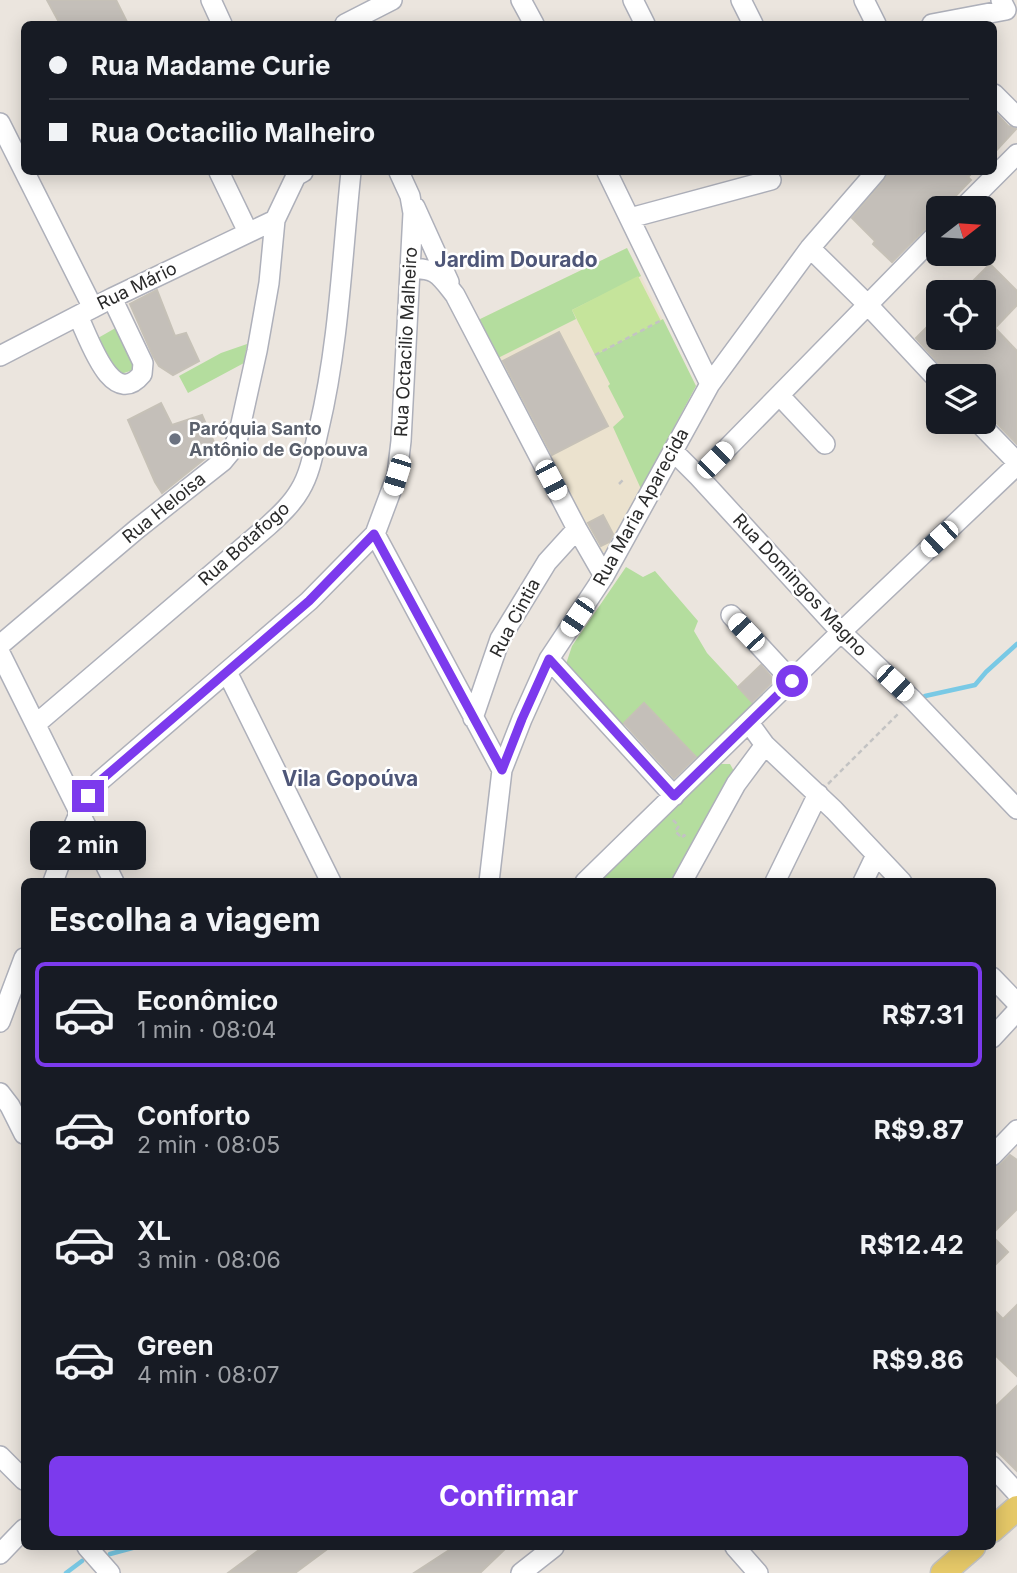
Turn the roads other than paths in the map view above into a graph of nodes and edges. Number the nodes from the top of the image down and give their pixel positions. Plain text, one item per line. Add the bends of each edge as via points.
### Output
1 (211, 0) edge
2 (521, 0) edge
3 (632, 0) edge
4 (741, 0) edge
5 (864, 0) edge
6 (380, 3) edge
7 (1007, 3) edge
8 (221, 21) edge
9 (356, 21) edge
10 (532, 21) edge
11 (643, 21) edge
12 (752, 21) edge
13 (874, 21) edge
14 (943, 21) edge
15 (997, 21) edge
16 (997, 97) edge
17 (1017, 117) edge
18 (0, 122) edge
19 (1017, 154) edge
20 (21, 157) edge
21 (997, 174) edge
22 (29, 175) edge
23 (220, 175) edge
24 (297, 175) edge
25 (351, 175) edge
26 (401, 175) edge
27 (608, 175) edge
28 (873, 175) edge
29 (996, 175) edge
30 (771, 180) dead end
31 (410, 196) junction
32 (975, 196) edge
33 (630, 218) junction
34 (275, 220) junction
35 (248, 232) junction
36 (926, 245) edge
37 (810, 248) junction
38 (410, 269) junction
39 (455, 295) junction
40 (112, 298) junction
41 (867, 304) junction
42 (85, 312) junction
43 (0, 356) edge
44 (926, 367) edge
45 (710, 384) junction
46 (780, 396) junction
47 (989, 434) edge
48 (825, 444) dead end
49 (673, 450) junction
50 (1017, 464) edge
51 (699, 477) junction
52 (577, 529) junction
53 (374, 534) junction
54 (604, 576) junction
55 (731, 615) dead end
56 (841, 632) junction
57 (0, 645) edge
58 (0, 653) edge
59 (549, 659) junction
60 (227, 672) junction
61 (792, 681) junction
62 (473, 718) junction
63 (749, 723) junction
64 (36, 724) junction
65 (765, 745) junction
66 (724, 747) junction
67 (746, 769) junction
68 (502, 770) junction
69 (818, 794) junction
70 (674, 796) junction
71 (1015, 802) edge
72 (79, 814) junction
73 (876, 855) junction
74 (55, 878) edge
75 (112, 878) edge
76 (329, 878) edge
77 (489, 878) edge
78 (589, 878) edge
79 (684, 878) edge
80 (777, 878) edge
81 (865, 878) edge
82 (898, 878) edge
83 (21, 966) edge
84 (996, 981) edge
85 (1017, 1003) edge
86 (1017, 1011) edge
87 (0, 1022) edge
88 (996, 1034) edge
89 (0, 1093) edge
90 (21, 1128) edge
91 (1015, 1135) edge
92 (996, 1152) edge
93 (0, 1456) edge
94 (996, 1470) edge
95 (21, 1477) edge
96 (1017, 1493) edge
97 (1017, 1508) edge
98 (996, 1526) edge
99 (21, 1532) edge
100 (90, 1550) edge
101 (550, 1550) edge
102 (737, 1550) edge
103 (970, 1550) edge
104 (0, 1554) edge
105 (110, 1573) edge
106 (521, 1573) edge
107 (758, 1573) edge
108 (943, 1573) edge

1 - 8 street
2 - 10 street
3 - 11 street
4 - 12 street
5 - 13 street
6 - 9 street
7 - 14 street
7 - 15 street
16 - 17 street
18 - 20 street
19 - 21 street
22 - 42 street
23 - 35 street
24 - 34 street, Rua Heloisa
25 - 64 street, Rua Botafogo via 334,348 311,463 301,489 268,526
26 - 31 street, Rua Octacilio Malheiro
27 - 33 street
28 - 37 street, Rua Maria Aparecida
29 - 32 street
30 - 33 street
31 - 38 street, Rua Octacilio Malheiro
31 - 39 street
33 - 45 street
34 - 35 street, Rua Mário
34 - 57 street, Rua Heloisa via 257,351 239,437 232,450
35 - 40 street, Rua Mário
36 - 41 street
37 - 41 street
37 - 45 street, Rua Maria Aparecida
38 - 39 street via 434,272
38 - 53 street, Rua Octacilio Malheiro via 397,475
39 - 52 street
40 - 42 street, Rua Mário
40 - 42 street via 143,363 142,374 129,384 119,385 107,375
41 - 44 street
41 - 46 street
42 - 43 street, Rua Mário
45 - 49 street, Rua Maria Aparecida
46 - 48 street
46 - 51 street
47 - 50 street
49 - 51 street, Rua Domingos Magno
49 - 54 street, Rua Maria Aparecida
50 - 56 street
51 - 56 street, Rua Domingos Magno
52 - 54 street
52 - 62 street, Rua Cintia via 547,562 500,639
53 - 60 street, Rua Octacilio Malheiro via 309,601
53 - 62 street
54 - 59 street, Rua Maria Aparecida
55 - 61 street
56 - 61 street
56 - 71 street, Rua Domingos Magno
58 - 64 street
59 - 68 street, Rua Maria Aparecida
59 - 70 street
60 - 72 street, Rua Octacilio Malheiro via 100,781
60 - 76 street
61 - 63 street
62 - 68 street
63 - 65 street
63 - 66 street
64 - 72 street
65 - 67 street
65 - 69 street
66 - 67 street
66 - 70 street
67 - 79 street
68 - 77 street, Rua Maria Aparecida
69 - 73 street
69 - 80 street
70 - 78 street
72 - 74 street, Rua Octacilio Malheiro
72 - 75 street
73 - 81 street
73 - 82 street
83 - 87 street
84 - 85 street
86 - 88 street
89 - 90 street
91 - 92 street
93 - 95 street
94 - 96 street
97 - 98 main road
99 - 104 street
100 - 105 street
101 - 106 street
102 - 107 street
103 - 108 main road

